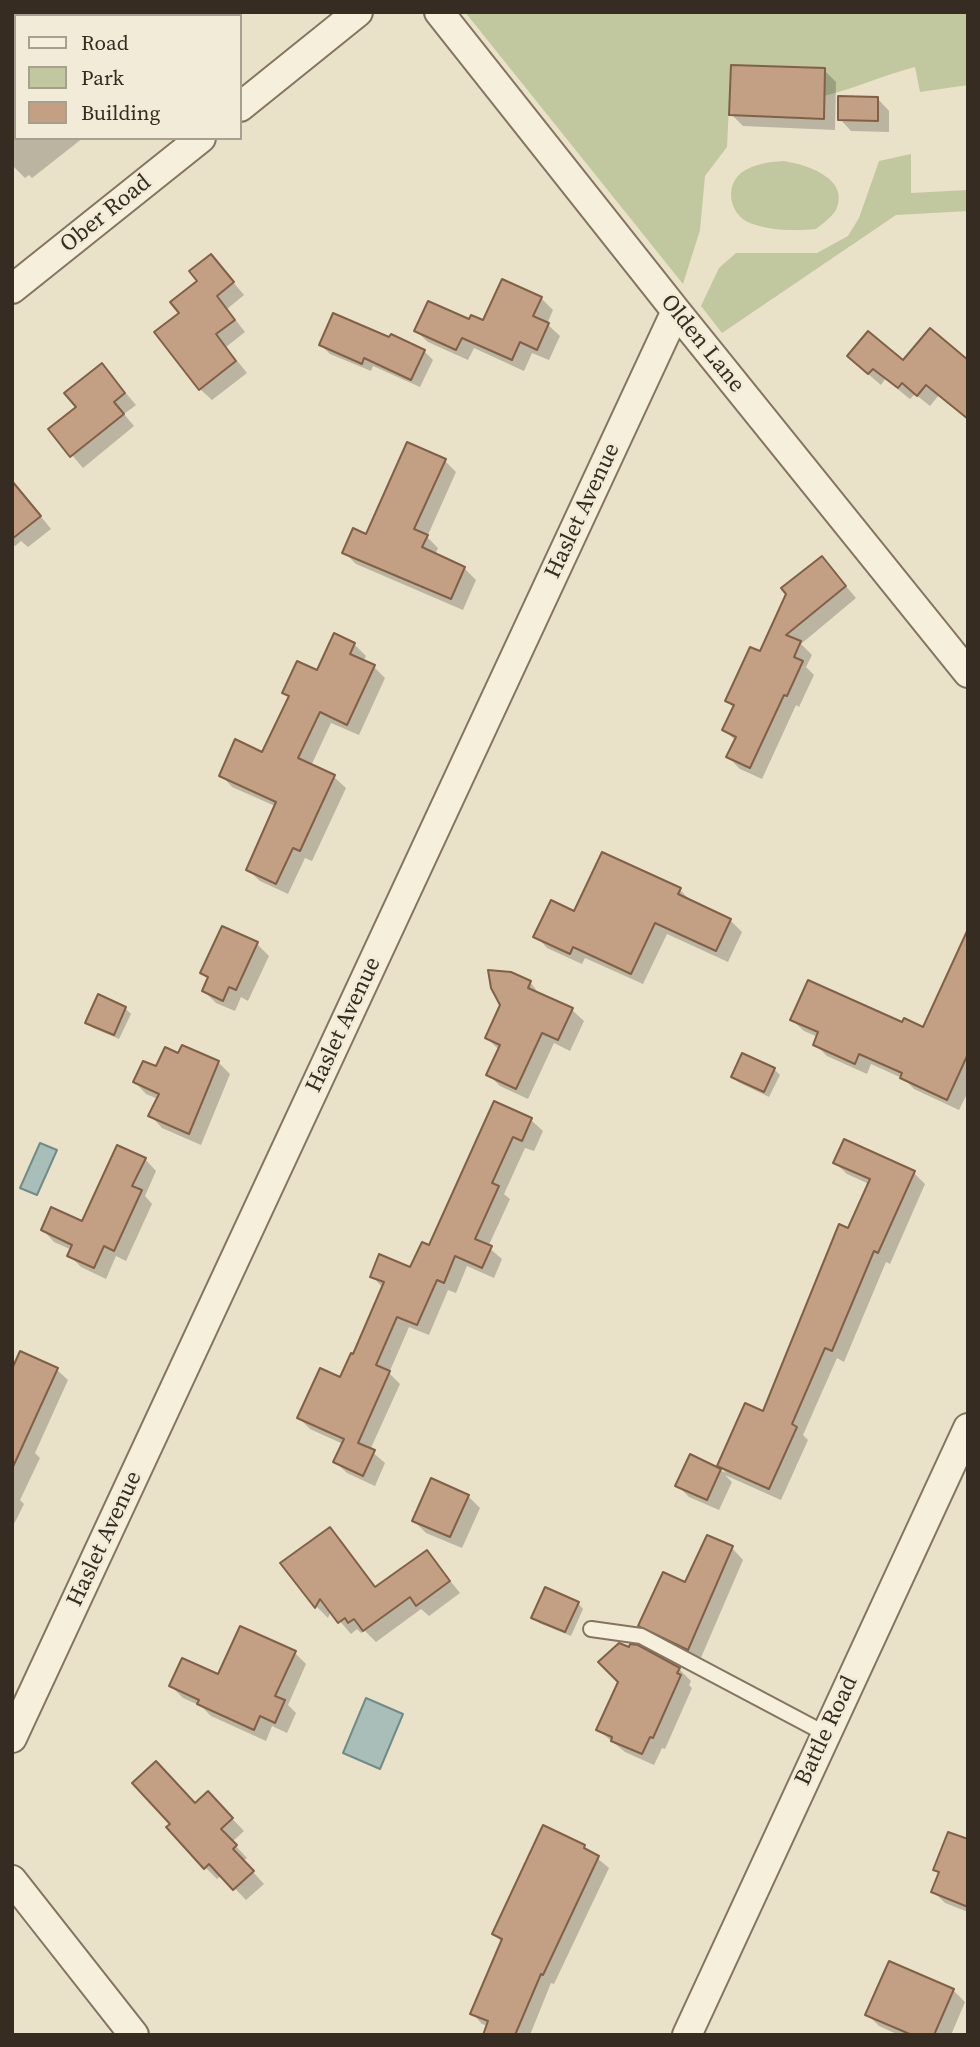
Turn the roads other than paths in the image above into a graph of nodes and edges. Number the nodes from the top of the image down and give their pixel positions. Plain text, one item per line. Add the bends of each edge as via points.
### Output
1 (358, 12) edge
2 (439, 12) edge
3 (242, 105) edge
4 (198, 140) edge
5 (12, 289) edge
6 (676, 312) junction
7 (968, 673) edge
8 (968, 1428) edge
9 (591, 1629) dead end
10 (826, 1734) junction
11 (12, 1738) edge
12 (12, 1880) edge
13 (134, 2035) edge
14 (687, 2035) edge

1 - 3 street
2 - 6 street, Olden Lane
4 - 5 street, Ober Road
6 - 7 street, Olden Lane
6 - 11 street, Haslet Avenue
8 - 10 street, Battle Road
9 - 10 lane via 641,1636
10 - 14 street, Battle Road
12 - 13 street

